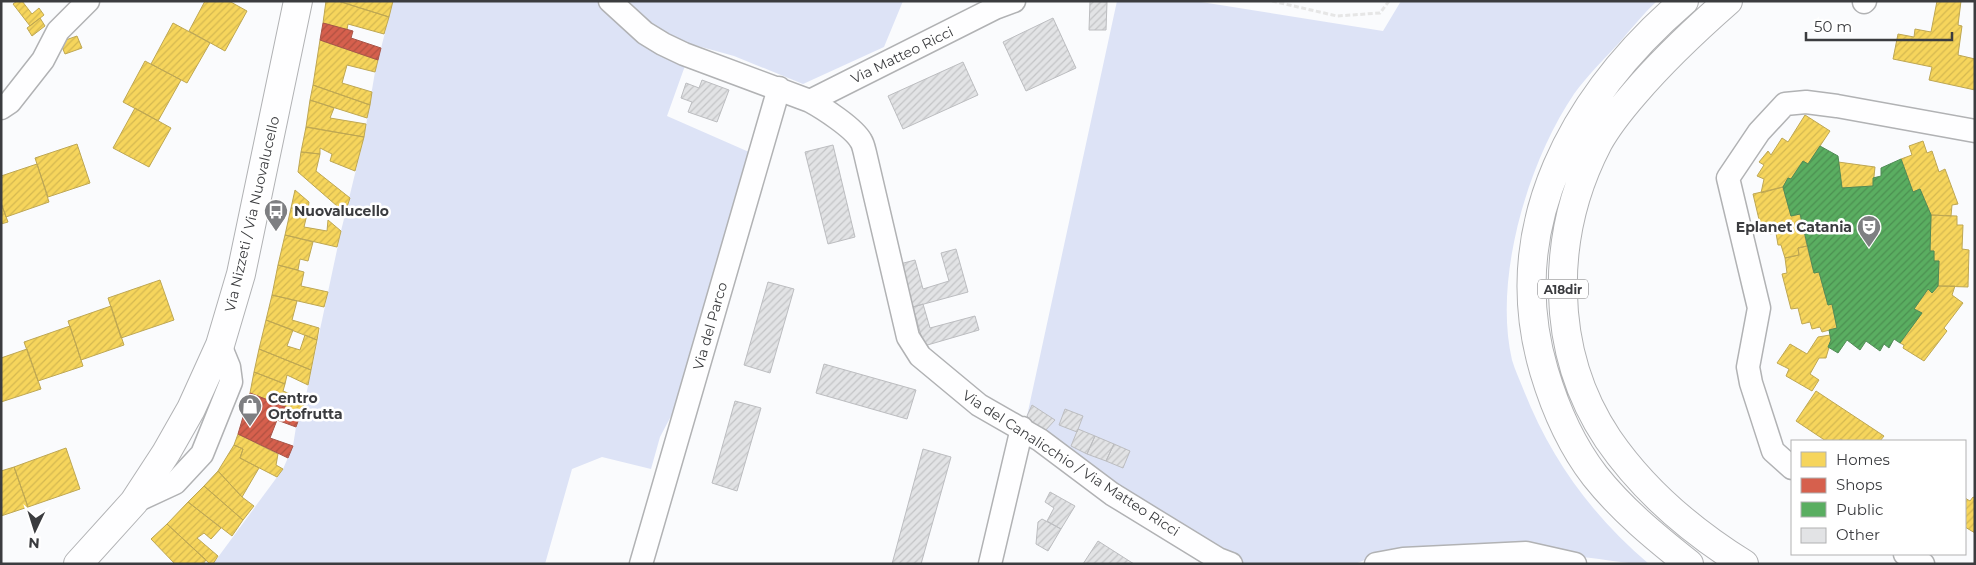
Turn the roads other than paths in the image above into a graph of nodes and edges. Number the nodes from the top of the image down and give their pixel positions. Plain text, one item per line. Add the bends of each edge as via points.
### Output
1 (88, 1) edge
2 (298, 1) edge
3 (610, 1) edge
4 (1684, 1) edge
5 (1728, 1) edge
6 (1003, 4) edge
7 (779, 88) junction
8 (810, 101) junction
9 (1, 108) edge
10 (1975, 131) edge
11 (1022, 428) junction
12 (1791, 467) edge
13 (1908, 555) edge
14 (78, 564) edge
15 (641, 564) edge
16 (990, 564) edge
17 (1231, 564) edge
18 (1376, 564) edge
19 (1575, 564) edge
20 (1689, 564) edge
21 (1744, 564) edge
22 (1923, 564) edge

1 - 9 street via 58,31 43,60 10,102
2 - 14 main road, Via Nizzeti / Via Nuovalucello via 241,274 220,345 191,409 166,453 134,502
3 - 7 street, Via del Canalicchio / Via Matteo Ricci via 645,34 663,44
4 - 20 main road, A18dir via 1608,80 1585,112 1561,156 1542,206 1534,252 1532,290 1533,326 1541,360 1550,391 1576,446 1595,476 1640,525
5 - 21 main road, A18dir via 1651,75 1599,142 1581,182 1568,229 1562,271 1564,316 1571,355 1584,393 1608,438 1663,504 1714,546
6 - 8 street, Via Matteo Ricci
7 - 8 street, Via del Canalicchio / Via Matteo Ricci
7 - 15 street, Via del Parco
8 - 11 street, Via del Canalicchio / Via Matteo Ricci via 824,108 861,141 896,293 912,344 920,356 978,405
10 - 12 street via 1837,106 1806,102 1785,104 1759,132 1728,178 1759,308 1748,367 1751,383 1774,451
11 - 16 street
11 - 17 street, Via del Canalicchio / Via Matteo Ricci via 1112,494
13 - 22 street
18 - 19 street via 1404,559 1526,553

